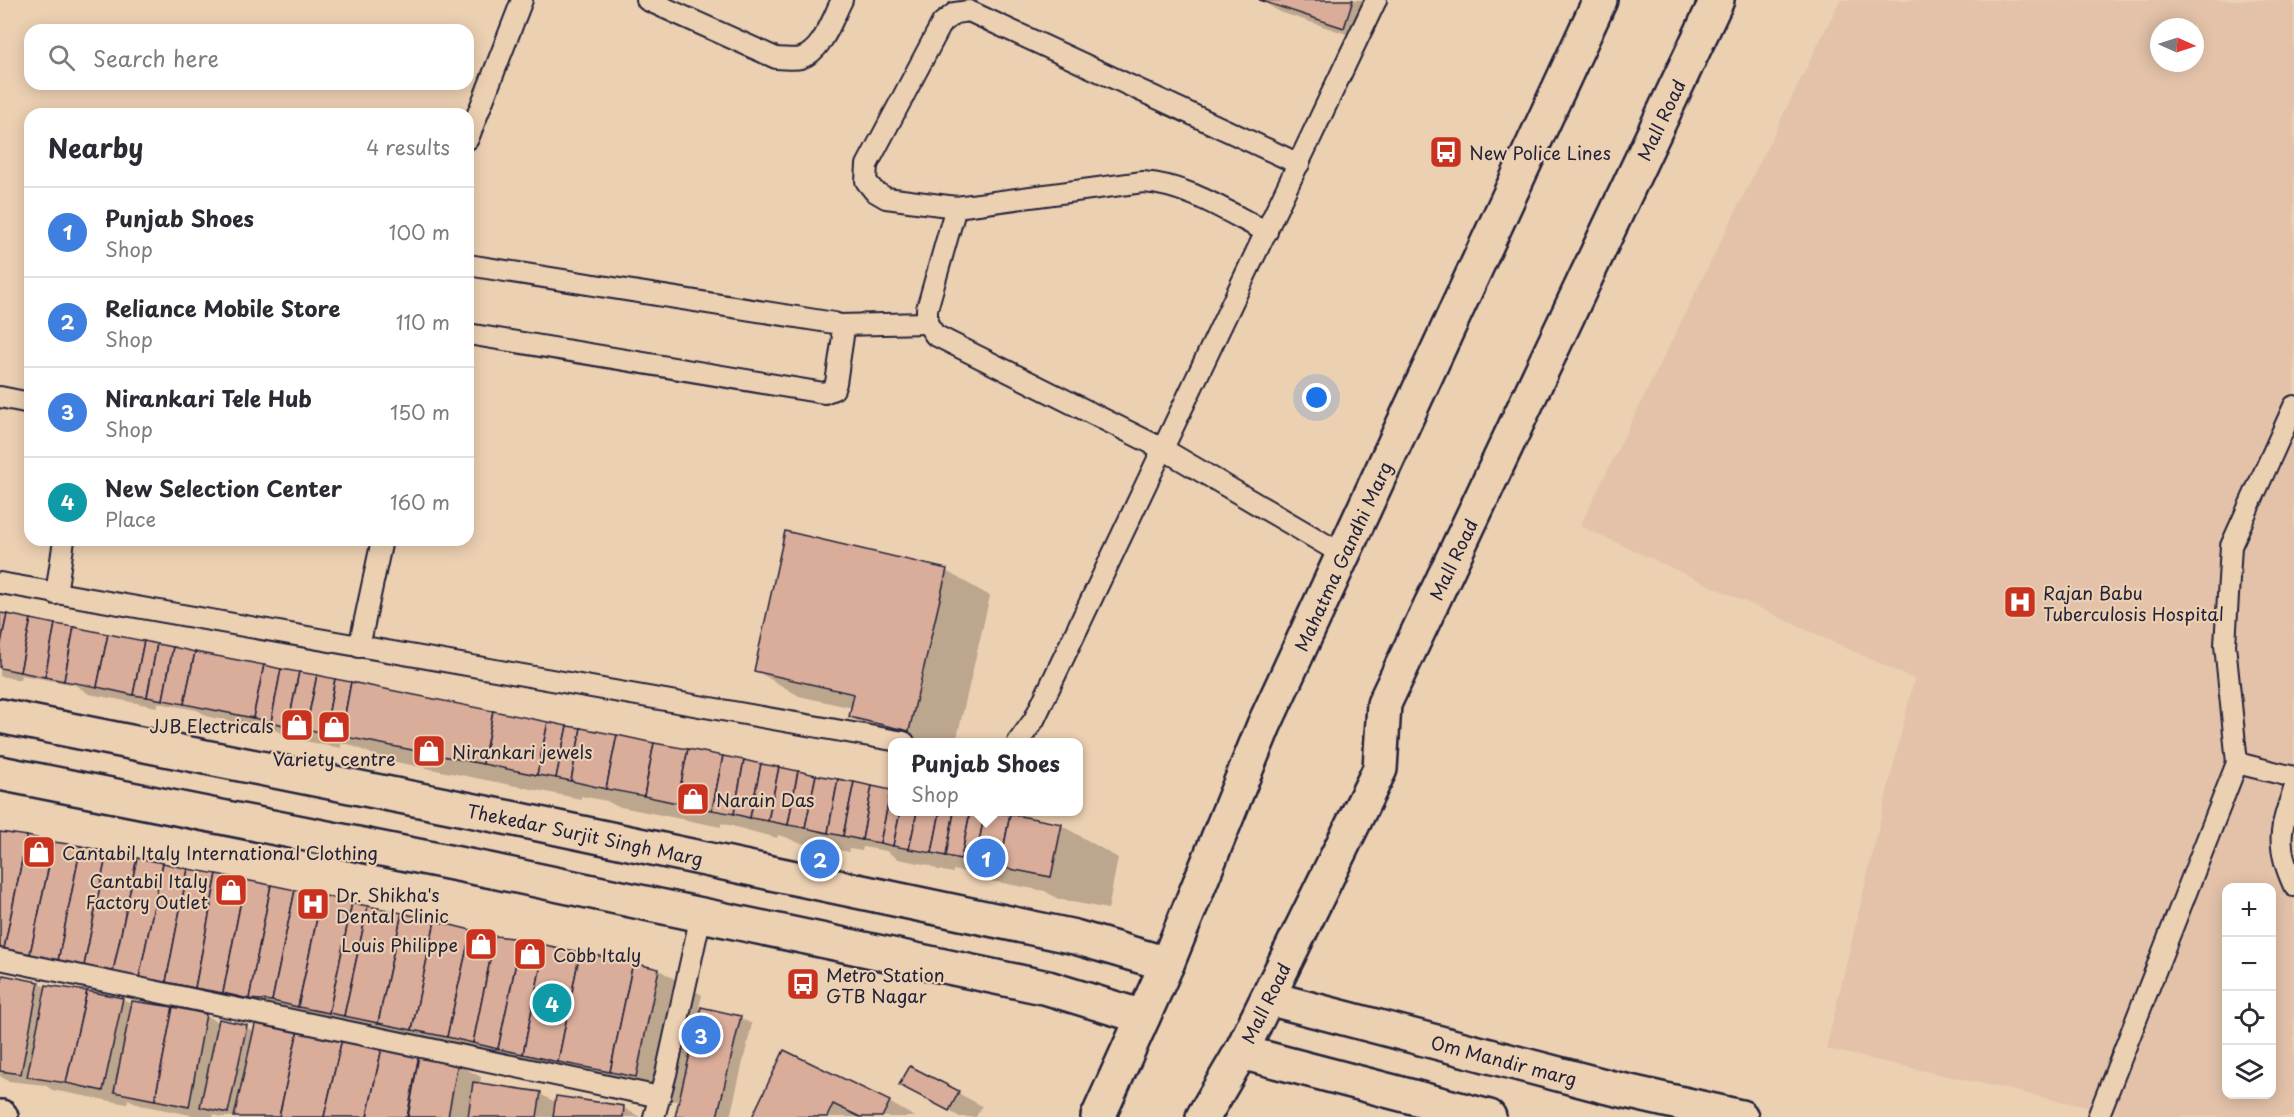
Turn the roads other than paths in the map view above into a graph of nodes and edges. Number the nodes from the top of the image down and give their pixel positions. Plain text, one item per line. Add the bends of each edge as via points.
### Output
1 (522, 0) edge
2 (647, 0) edge
3 (842, 0) edge
4 (1376, 0) edge
5 (1600, 0) edge
6 (1716, 0) edge
7 (684, 8) edge
8 (474, 124) edge
9 (1299, 164) junction
10 (956, 207) junction
11 (1267, 232) junction
12 (474, 266) edge
13 (927, 323) junction
14 (839, 325) junction
15 (474, 335) edge
16 (0, 397) edge
17 (24, 402) edge
18 (2294, 406) edge
19 (1163, 449) junction
20 (63, 546) edge
21 (381, 546) edge
22 (1342, 554) junction
23 (0, 583) edge
24 (56, 594) junction
25 (359, 647) junction
26 (0, 716) edge
27 (1021, 738) edge
28 (888, 739) edge
29 (2237, 763) junction
30 (0, 774) edge
31 (2294, 777) edge
32 (2294, 789) edge
33 (2294, 886) edge
34 (701, 915) junction
35 (0, 959) edge
36 (1167, 964) junction
37 (1268, 998) junction
38 (1143, 1017) junction
39 (1241, 1052) junction
40 (660, 1097) junction
41 (654, 1117) edge
42 (1098, 1117) edge
43 (1203, 1117) edge
44 (1489, 1117) edge
45 (1741, 1117) edge
46 (2098, 1117) edge

1 - 8 lane
2 - 7 lane
3 - 7 lane via 823,38 799,59 776,58
4 - 9 lane
5 - 22 main road, Mahatma Gandhi Marg
6 - 37 main road, Mall Road via 1384,704 1380,769
9 - 10 lane via 969,11 955,13 942,23 867,165 866,181 886,198
9 - 11 lane
10 - 11 lane via 1143,182 1166,183
10 - 13 lane via 927,309
11 - 19 lane
12 - 14 lane
13 - 14 lane
13 - 19 lane via 935,335 948,342
14 - 15 lane via 843,336 836,383 824,393
16 - 17 lane
18 - 29 lane via 2231,546 2225,645
19 - 22 lane
19 - 27 lane via 1034,720
20 - 24 lane
21 - 25 lane
22 - 36 main road, Mahatma Gandhi Marg via 1264,724
23 - 24 lane
24 - 25 lane
25 - 28 lane
26 - 36 main road, Thekedar Surjit Singh Marg via 1075,937
29 - 31 lane
29 - 46 lane
30 - 34 main road
32 - 33 lane via 2280,829 2286,868
34 - 38 main road via 1048,988
34 - 40 lane
35 - 40 lane
36 - 38 main road, Mahatma Gandhi Marg
37 - 39 main road, Mall Road
37 - 45 main road, Om Mandir marg via 1608,1087
38 - 42 main road, Mahatma Gandhi Marg
39 - 43 main road, Mall Road
39 - 44 main road
40 - 41 lane

